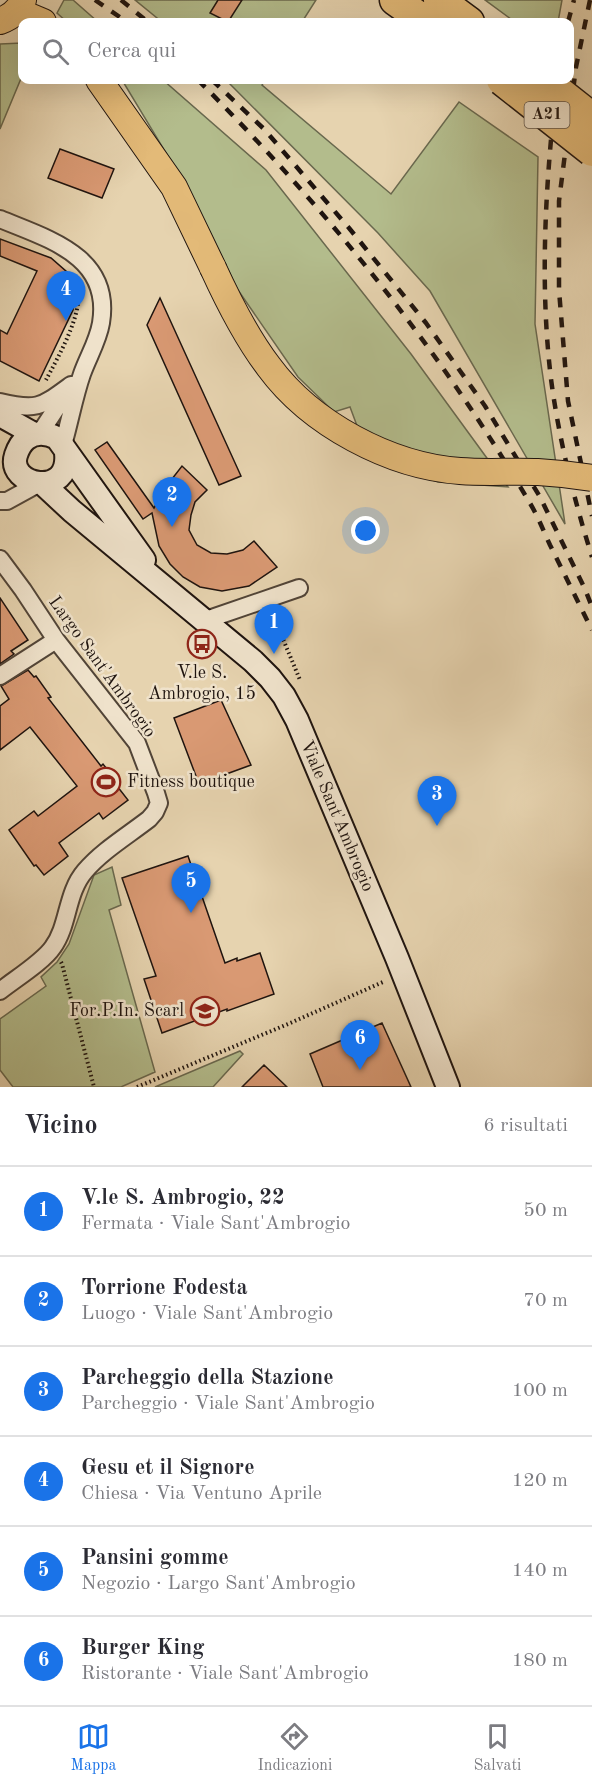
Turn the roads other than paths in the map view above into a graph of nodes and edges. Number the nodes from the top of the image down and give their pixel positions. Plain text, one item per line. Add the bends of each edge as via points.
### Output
1 (395, 0) edge
2 (440, 0) edge
3 (19, 8) edge
4 (36, 18) edge
5 (40, 18) edge
6 (420, 18) edge
7 (464, 18) edge
8 (102, 84) edge
9 (507, 84) edge
10 (549, 84) edge
11 (592, 118) edge
12 (592, 151) edge
13 (0, 219) edge
14 (76, 379) junction
15 (0, 402) edge
16 (0, 415) edge
17 (37, 434) junction
18 (65, 449) junction
19 (10, 460) edge
20 (592, 478) edge
21 (40, 484) junction
22 (6, 500) edge
23 (0, 559) edge
24 (299, 588) dead end
25 (164, 589) junction
26 (203, 621) junction
27 (56, 640) junction
28 (0, 676) edge
29 (0, 991) edge
30 (448, 1087) edge

1 - 6 highway
2 - 7 highway
3 - 4 main road
3 - 5 main road
8 - 20 main road, bridge via 174,187 243,329 270,369 307,407 356,439 422,466
9 - 12 highway, A21, bridge
10 - 11 highway, A21, bridge
13 - 14 street via 61,244 77,255 95,281 102,309 100,325
14 - 15 street via 37,407
14 - 17 street
14 - 18 street
16 - 17 main road, Viale Sant'Ambrogio
17 - 18 main road, Viale Sant'Ambrogio via 57,438
17 - 19 main road via 25,439
18 - 21 main road via 67,460 62,474
18 - 25 main road, Viale Sant'Ambrogio
19 - 21 main road, Viale Sant'Ambrogio via 28,480
19 - 22 street
21 - 22 street
21 - 25 main road, Viale Sant'Ambrogio
23 - 27 street, Largo Sant'Ambrogio
24 - 26 street
25 - 26 main road, Viale Sant'Ambrogio
26 - 30 main road, Viale Sant'Ambrogio via 270,678 297,720
27 - 28 street
27 - 29 street, Largo Sant'Ambrogio via 137,743 159,803 149,819 84,872 53,947

